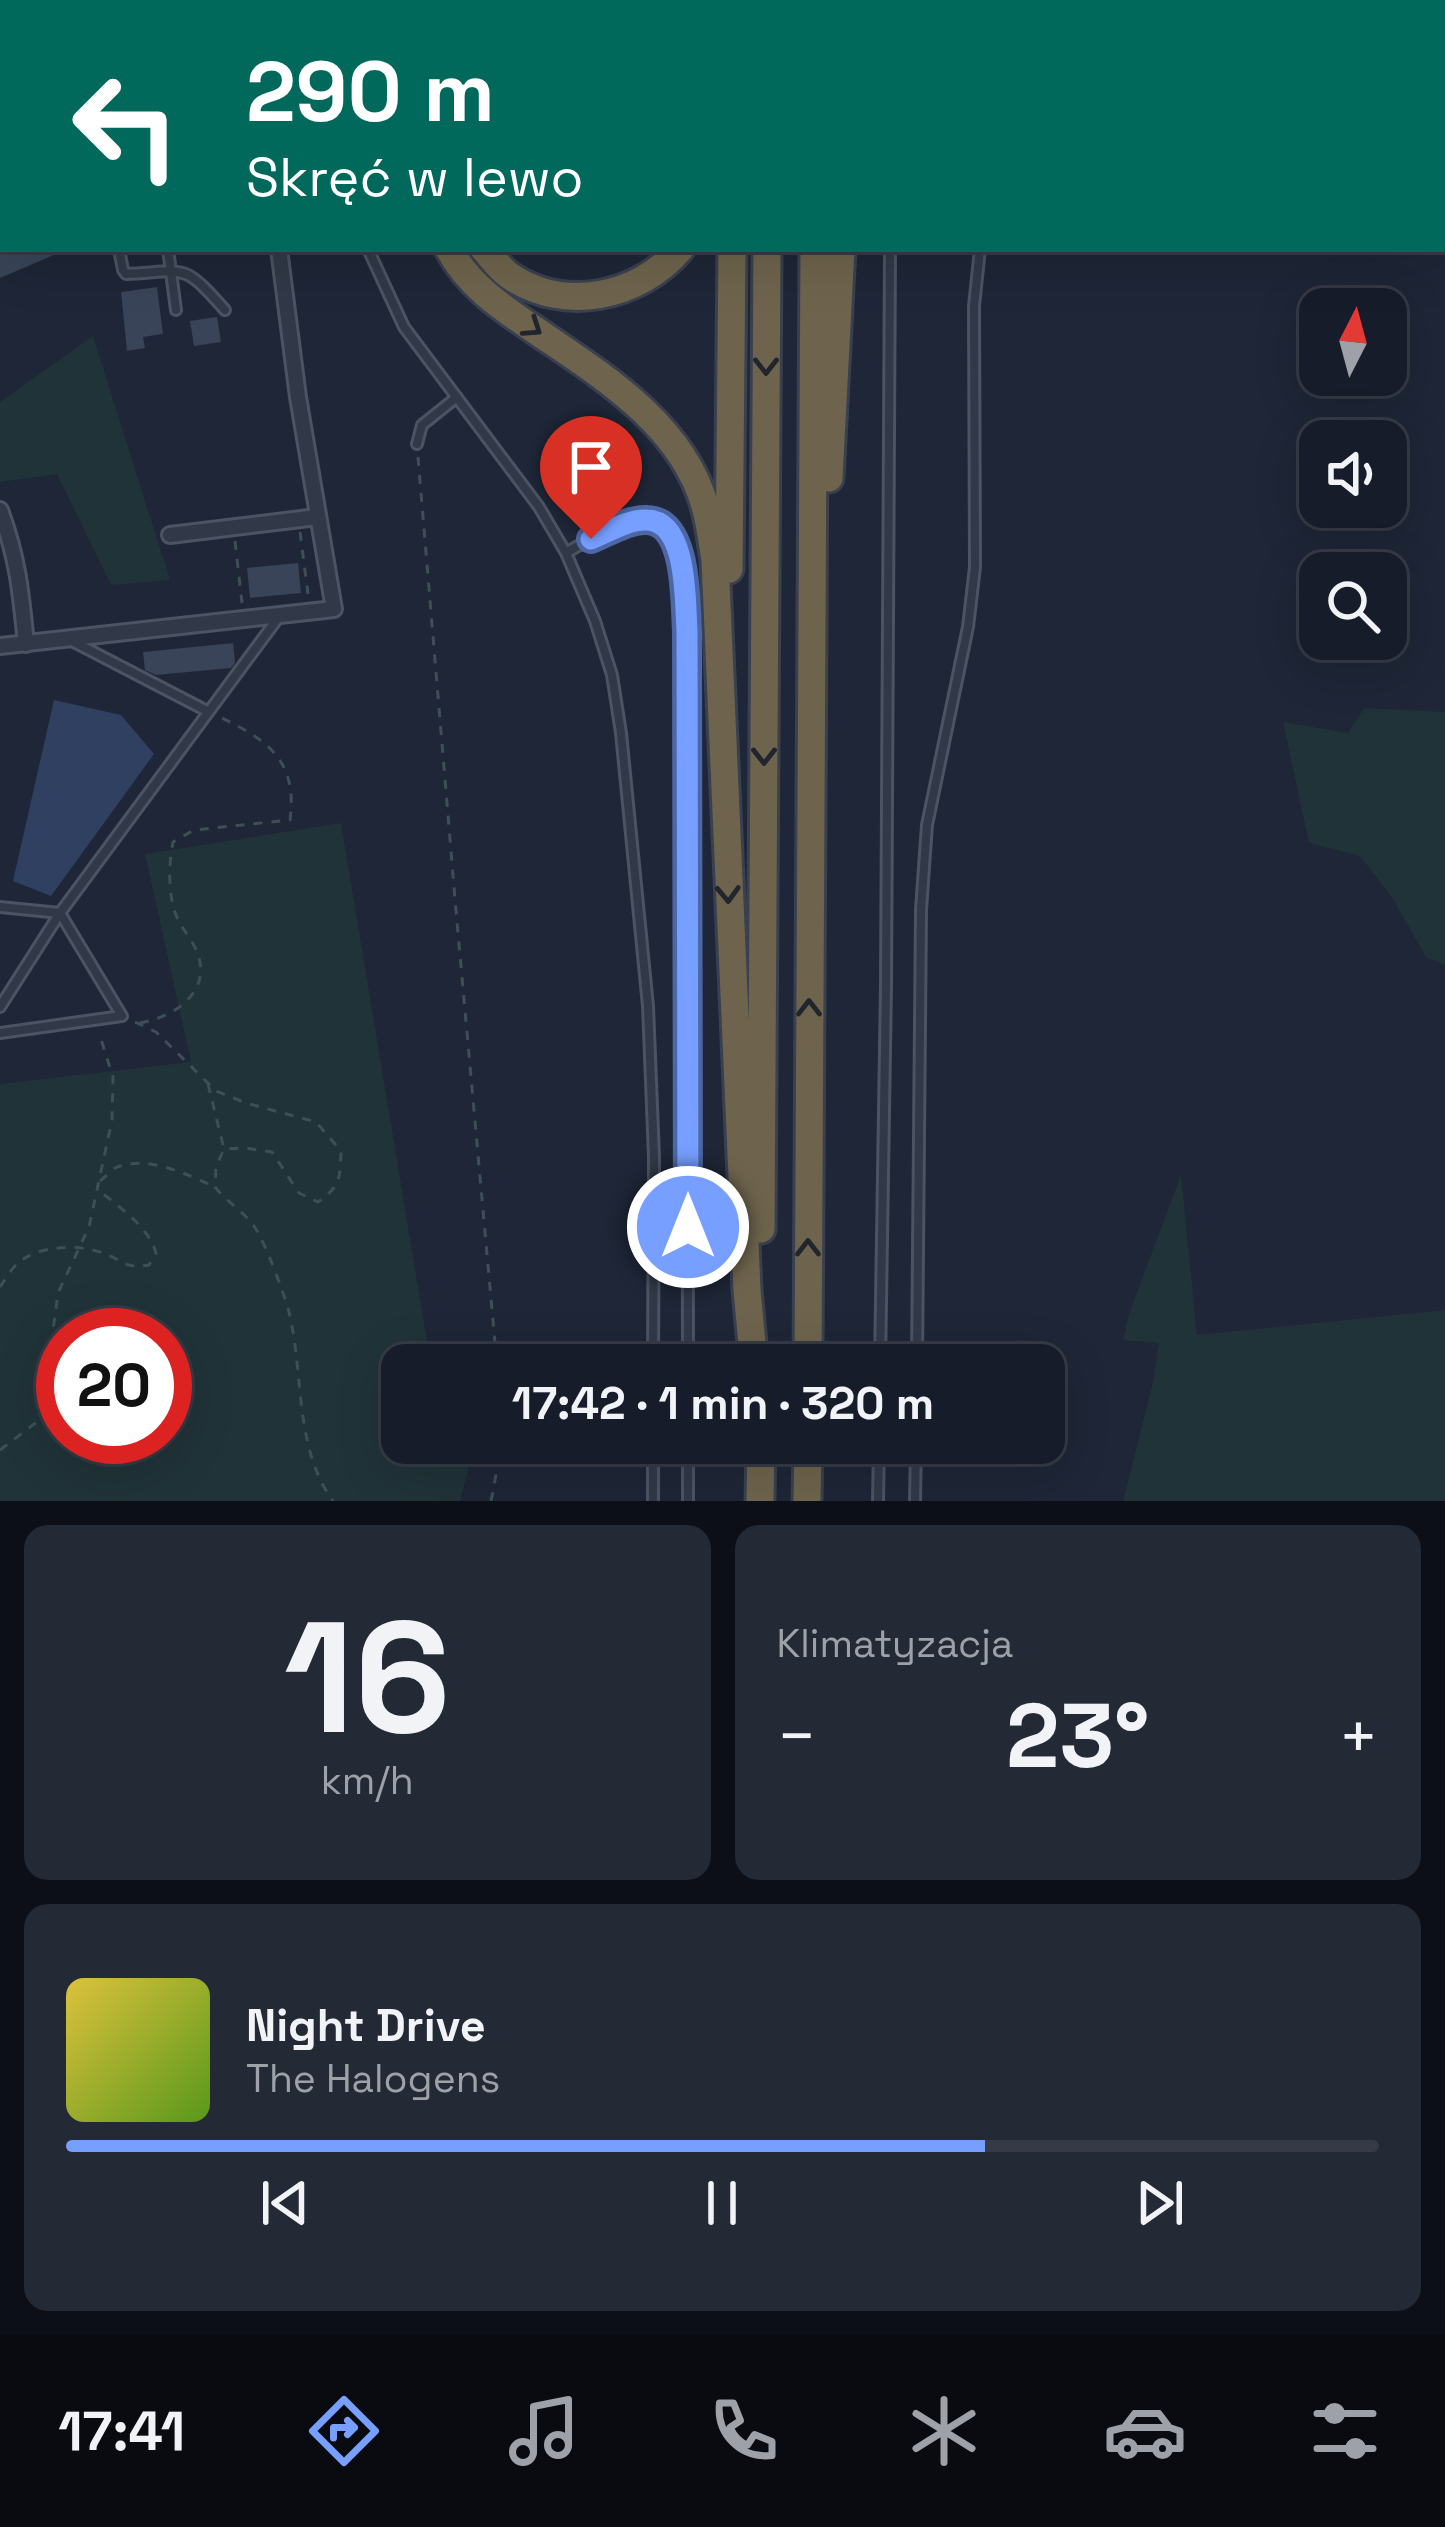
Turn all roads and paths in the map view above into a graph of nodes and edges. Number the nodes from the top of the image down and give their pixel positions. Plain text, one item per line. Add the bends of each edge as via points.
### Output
1 (120, 252) edge
2 (168, 252) edge
3 (279, 252) edge
4 (369, 252) edge
5 (451, 252) edge
6 (487, 252) edge
7 (677, 252) edge
8 (732, 252) edge
9 (766, 252) edge
10 (814, 252) edge
11 (841, 252) edge
12 (890, 252) edge
13 (980, 252) edge
14 (171, 270) junction
15 (176, 310) dead end
16 (225, 310) dead end
17 (457, 397) junction
18 (417, 444) joint
19 (0, 510) edge
20 (317, 517) junction
21 (298, 519) junction
22 (234, 527) junction
23 (170, 535) dead end
24 (566, 553) junction
25 (310, 613) junction
26 (278, 617) junction
27 (244, 620) junction
28 (68, 639) junction
29 (26, 644) junction
30 (0, 646) edge
31 (812, 661) junction
32 (207, 711) junction
33 (727, 832) junction
34 (0, 907) edge
35 (60, 914) junction
36 (0, 1007) edge
37 (122, 1016) junction
38 (95, 1020) junction
39 (138, 1024) junction
40 (0, 1033) edge
41 (207, 1082) junction
42 (224, 1150) junction
43 (98, 1186) junction
44 (214, 1187) junction
45 (80, 1247) junction
46 (0, 1287) edge
47 (56, 1308) edge
48 (495, 1344) edge
49 (653, 1344) edge
50 (688, 1344) edge
51 (756, 1344) edge
52 (758, 1344) edge
53 (808, 1344) edge
54 (880, 1344) edge
55 (917, 1344) edge
56 (36, 1423) edge
57 (0, 1450) edge
58 (498, 1464) edge
59 (653, 1464) edge
60 (688, 1464) edge
61 (760, 1464) edge
62 (808, 1464) edge
63 (879, 1464) edge
64 (916, 1464) edge
65 (333, 1501) edge
66 (491, 1501) edge
67 (653, 1501) edge
68 (688, 1501) edge
69 (760, 1501) edge
70 (807, 1501) edge
71 (878, 1501) edge
72 (916, 1501) edge

1 - 14 lane via 126,274
2 - 14 lane
3 - 20 street
4 - 17 lane via 404,327
5 -> 33 highway via 493,302 626,394 692,473 715,560
6 - 7 highway via 535,289 591,297 647,277
8 - 33 highway
9 -> 52 highway
10 - 31 highway
11 - 31 highway
12 - 54 lane
13 - 55 lane via 975,567 927,825 921,910
14 - 15 lane
14 - 16 lane via 196,277
17 - 18 lane via 422,424
17 - 24 lane
18 - 48 path
19 - 29 street via 21,582
20 - 21 street
20 - 25 street via 334,609
21 - 22 street
21 - 25 path
22 - 23 street
22 - 27 path
24 - 49 lane via 596,621 621,734 648,1006
24 - 50 lane via 642,519 671,533 679,550 687,631
25 - 26 street
26 - 27 street
26 - 32 lane
27 - 28 street
28 - 29 street
28 - 32 lane
29 - 30 street
53 -> 31 highway
32 - 35 lane
32 - 39 path via 259,736 281,759 290,820 194,830 173,842 174,912 197,952 200,985 177,1010
33 -> 51 highway
34 - 35 lane
35 - 36 lane
35 - 37 lane
37 - 38 lane
37 - 39 path
38 - 40 lane
38 - 43 path via 113,1078
39 - 41 path
41 - 42 path
41 - 42 path via 246,1103 316,1122 341,1150 340,1174 318,1202 299,1193 272,1152
42 - 44 path
43 - 44 path via 114,1168 135,1164 171,1168
43 - 45 path
43 - 45 path via 156,1253 149,1265 131,1268
44 - 65 path via 252,1223 289,1312 310,1453
45 - 46 path via 19,1261
45 - 47 path
56 - 57 path
58 - 66 path
59 - 67 lane
60 - 68 lane
61 - 69 highway
62 - 70 highway
63 - 71 lane
64 - 72 lane

